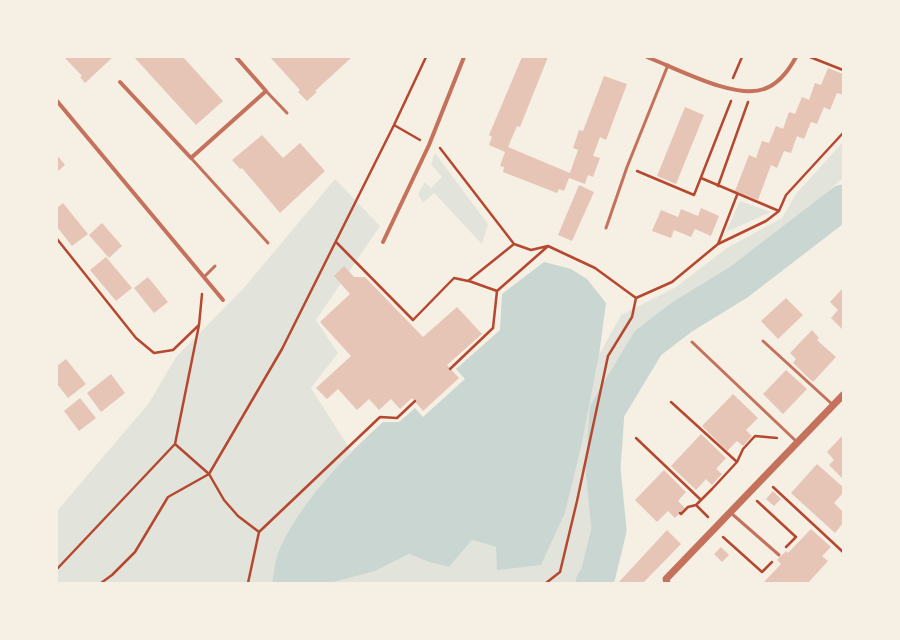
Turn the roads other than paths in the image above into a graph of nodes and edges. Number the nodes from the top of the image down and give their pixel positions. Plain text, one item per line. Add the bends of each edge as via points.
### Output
1 (236, 57) edge
2 (464, 57) edge
3 (648, 57) edge
4 (796, 57) edge
5 (668, 65) junction
6 (120, 82) dead end
7 (266, 91) junction
8 (57, 101) edge
9 (287, 113) dead end
10 (191, 158) junction
11 (606, 228) dead end
12 (383, 242) dead end
13 (268, 243) dead end
14 (215, 266) dead end
15 (204, 277) junction
16 (223, 300) dead end
17 (763, 341) dead end
18 (692, 342) dead end
19 (843, 395) edge
20 (833, 405) junction
21 (797, 442) junction
22 (730, 512) junction
23 (779, 555) dead end
24 (665, 582) edge

1 - 7 street
2 - 12 street via 429,145
3 - 5 street
4 - 5 street via 775,84 764,90 752,92 728,90
5 - 11 lane via 627,167
6 - 10 street
7 - 9 lane
7 - 10 street
8 - 15 street
10 - 13 lane
14 - 15 lane
15 - 16 street
17 - 20 lane
18 - 21 lane
19 - 20 street
20 - 21 street
21 - 22 street
22 - 23 lane
22 - 24 street

